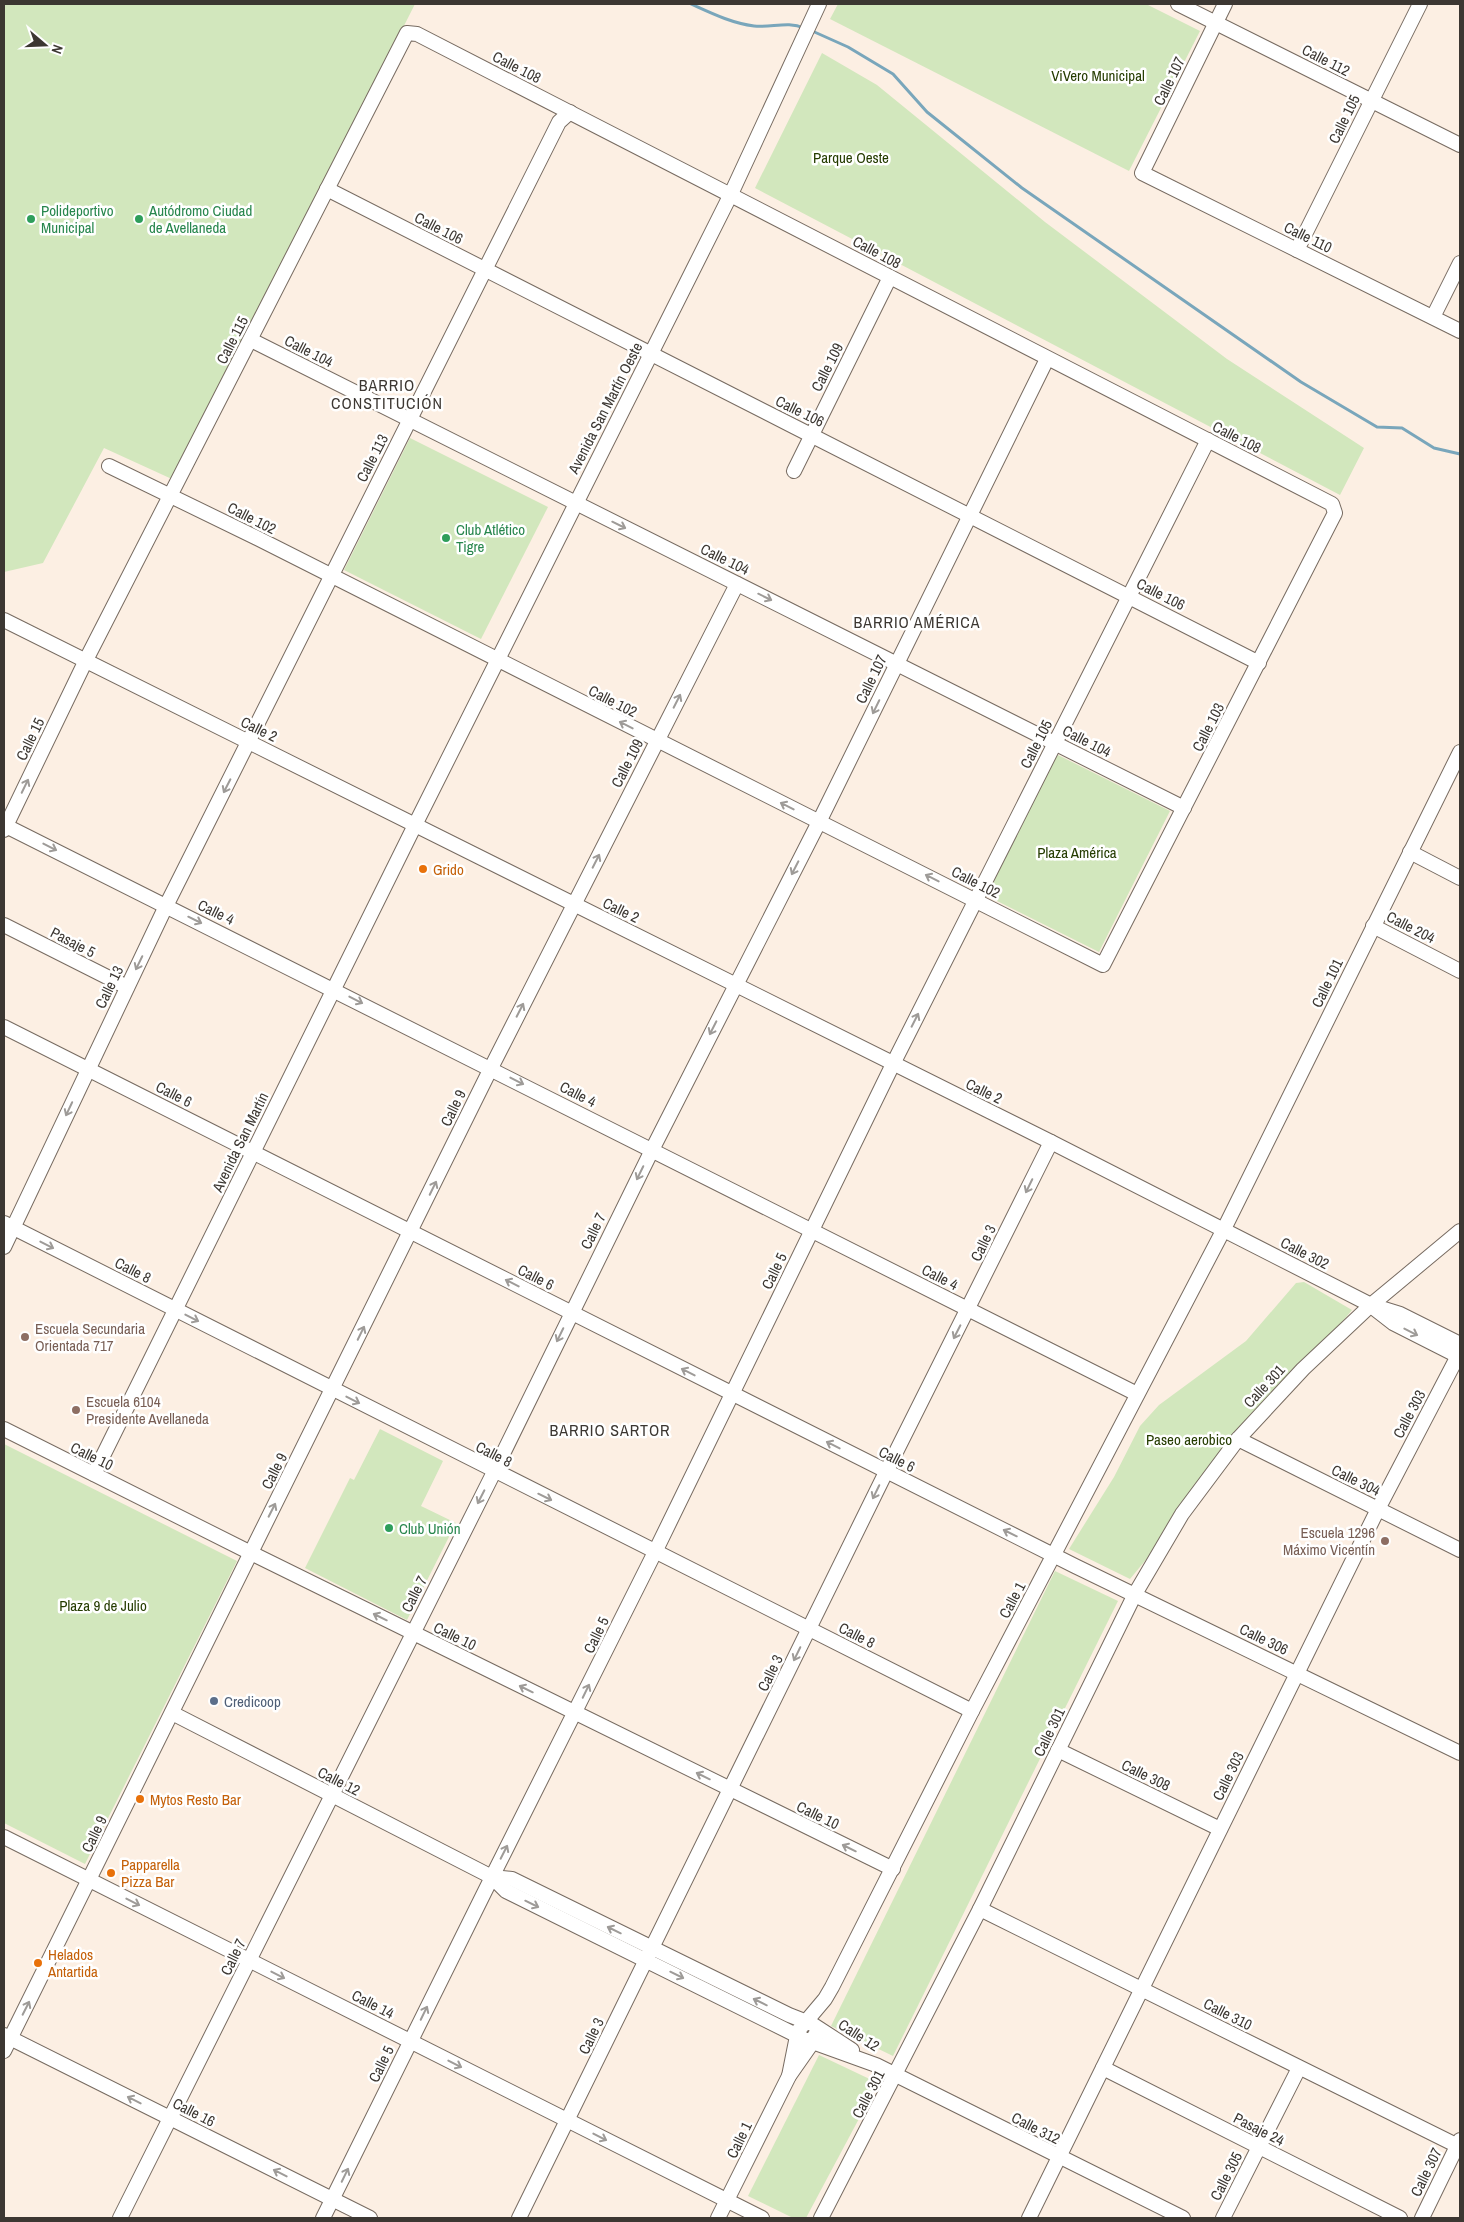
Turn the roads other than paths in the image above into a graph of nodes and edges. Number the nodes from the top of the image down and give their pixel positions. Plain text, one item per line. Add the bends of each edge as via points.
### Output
1 (1178, 4) edge
2 (1224, 4) edge
3 (1420, 4) edge
4 (817, 8) edge
5 (1215, 23) junction
6 (407, 33) joint
7 (1371, 101) junction
8 (570, 112) junction
9 (1460, 145) edge
10 (1142, 173) joint
11 (326, 189) junction
12 (730, 194) junction
13 (1297, 250) junction
14 (1460, 263) edge
15 (484, 270) junction
16 (890, 277) junction
17 (1433, 317) junction
18 (1460, 330) edge
19 (251, 340) junction
20 (650, 355) junction
21 (1047, 359) junction
22 (410, 420) junction
23 (811, 434) junction
24 (1208, 440) junction
25 (109, 466) dead end
26 (794, 471) dead end
27 (171, 496) junction
28 (576, 503) junction
29 (1332, 504) joint
30 (969, 515) junction
31 (331, 577) junction
32 (737, 584) junction
33 (1130, 597) junction
34 (4, 620) edge
35 (85, 661) junction
36 (497, 661) junction
37 (897, 663) junction
38 (1259, 663) junction
39 (657, 741) junction
40 (249, 743) junction
41 (1054, 743) junction
42 (1460, 752) edge
43 (1455, 776) edge
44 (1184, 808) junction
45 (819, 822) junction
46 (415, 825) junction
47 (4, 827) edge
48 (1410, 852) junction
49 (1460, 878) edge
50 (976, 900) junction
51 (574, 904) junction
52 (166, 906) junction
53 (4, 925) edge
54 (1373, 926) junction
55 (1104, 965) joint
56 (1460, 971) edge
57 (735, 985) junction
58 (127, 987) junction
59 (334, 989) junction
60 (4, 1027) edge
61 (893, 1064) junction
62 (491, 1068) junction
63 (88, 1069) junction
64 (1051, 1142) junction
65 (652, 1150) junction
66 (253, 1152) junction
67 (8, 1225) edge
68 (1224, 1229) junction
69 (812, 1231) junction
70 (1460, 1231) edge
71 (411, 1232) junction
72 (4, 1247) edge
73 (1371, 1305) junction
74 (175, 1309) junction
75 (968, 1309) junction
76 (571, 1312) junction
77 (1460, 1352) edge
78 (333, 1390) junction
79 (732, 1394) junction
80 (1138, 1394) junction
81 (4, 1429) edge
82 (1238, 1439) junction
83 (494, 1472) junction
84 (886, 1472) junction
85 (94, 1474) junction
86 (1378, 1509) junction
87 (1460, 1550) edge
88 (655, 1552) junction
89 (251, 1554) junction
90 (1054, 1555) junction
91 (1135, 1594) junction
92 (809, 1629) junction
93 (412, 1633) junction
94 (1297, 1672) junction
95 (972, 1711) junction
96 (172, 1713) junction
97 (575, 1713) junction
98 (1459, 1749) edge
99 (1058, 1750) junction
100 (731, 1790) junction
101 (331, 1795) junction
102 (1220, 1829) junction
103 (4, 1837) edge
104 (893, 1869) junction
105 (492, 1877) junction
106 (89, 1880) junction
107 (980, 1910) junction
108 (650, 1955) junction
109 (250, 1961) junction
110 (1141, 1988) junction
111 (811, 2024) junction
112 (7, 2036) edge
113 (797, 2036) junction
114 (410, 2042) junction
115 (812, 2042) junction
116 (4, 2052) edge
117 (876, 2066) junction
118 (1103, 2068) junction
119 (1299, 2068) junction
120 (789, 2076) junction
121 (896, 2076) junction
122 (170, 2118) junction
123 (568, 2121) junction
124 (1459, 2144) edge
125 (1259, 2147) junction
126 (1060, 2158) junction
127 (333, 2200) junction
128 (727, 2201) junction
129 (120, 2218) edge
130 (323, 2218) edge
131 (370, 2218) edge
132 (519, 2218) edge
133 (718, 2218) edge
134 (762, 2218) edge
135 (821, 2218) edge
136 (1029, 2218) edge
137 (1182, 2218) edge
138 (1223, 2218) edge
139 (1400, 2218) edge
140 (1422, 2218) edge

1 - 5 street, Calle 112
2 - 5 street, Calle 107
3 - 7 street, Calle 105
4 - 12 street, Avenida San Martín Oeste
5 - 7 street, Calle 112
5 - 10 street, Calle 107
6 - 8 street, Calle 108 via 417,34
6 - 11 street, Calle 115
7 - 9 street, Calle 112
7 - 13 street, Calle 105
8 - 12 street, Calle 108
8 - 15 street, Calle 113 via 559,122
10 - 13 street, Calle 110
11 - 15 street, Calle 106
11 - 19 street, Calle 115
12 - 16 street, Calle 108
12 - 20 street, Avenida San Martín Oeste
13 - 17 street, Calle 110
14 - 17 street
15 - 20 street, Calle 106
15 - 22 street, Calle 113
16 - 21 street, Calle 108
16 - 23 street, Calle 109
17 - 18 street, Calle 110
19 - 22 street, Calle 104
19 - 27 street, Calle 115
20 - 23 street, Calle 106
20 - 28 street, Avenida San Martín Oeste
21 - 24 street, Calle 108
21 - 30 street, Calle 107
22 - 28 street, Calle 104
22 - 31 street, Calle 113
23 - 26 street, Calle 109
23 - 30 street, Calle 106
24 - 29 street, Calle 108
24 - 33 street, Calle 105
25 - 27 street, Calle 102
27 - 31 street, Calle 102
27 - 35 street, Calle 115
28 -> 32 street, Calle 104
28 - 36 street, Avenida San Martín Oeste
29 - 38 street, Calle 103 via 1335,513
30 - 33 street, Calle 106
30 - 37 street, Calle 107
31 - 36 street, Calle 102
31 - 40 street, Calle 113
32 -> 37 street, Calle 104
39 -> 32 street, Calle 109
33 - 38 street, Calle 106
33 - 41 street, Calle 105
34 - 35 street, Calle 2
35 - 40 street, Calle 2
47 -> 35 street, Calle 15
39 -> 36 street, Calle 102
36 - 46 street, Avenida San Martín Oeste
37 - 41 street, Calle 104
37 -> 45 street, Calle 107
38 - 44 street, Calle 103
45 -> 39 street, Calle 102
51 -> 39 street, Calle 109
40 - 46 street, Calle 2
40 -> 52 street, Calle 13
41 - 44 street, Calle 104
41 - 50 street, Calle 105
42 - 43 street, Calle 101
43 - 48 street, Calle 101
44 - 55 street, Calle 103
50 -> 45 street, Calle 102
45 -> 57 street, Calle 107
46 - 51 street, Calle 2
46 - 59 street, Avenida San Martín
47 -> 52 street, Calle 4
48 - 49 street
48 - 54 street, Calle 101
50 - 55 street, Calle 102
61 -> 50 street, Calle 105
51 - 57 street, Calle 2
62 -> 51 street, Calle 9
52 -> 58 street, Calle 13
52 -> 59 street, Calle 4
53 - 58 street, Pasaje 5
54 - 56 street, Calle 204
54 - 68 street, Calle 101
57 - 61 street, Calle 2
57 -> 65 street, Calle 7
58 - 63 street, Calle 13
59 -> 62 street, Calle 4
59 - 66 street, Avenida San Martín
60 - 63 street, Calle 6
61 - 64 street, Calle 2
61 - 69 street, Calle 5
62 -> 65 street, Calle 4
71 -> 62 street, Calle 9
63 - 66 street, Calle 6
63 -> 67 street, Calle 13
64 - 68 street, Calle 2
64 -> 75 street, Calle 3
65 - 69 street, Calle 4
65 -> 76 street, Calle 7
66 - 71 street, Calle 6
66 - 74 street, Avenida San Martín
67 - 72 street, Calle 13
67 -> 74 street, Calle 8
68 - 73 street, Calle 302
68 - 80 street, Calle 1
69 - 75 street, Calle 4
69 - 79 street, Calle 5
70 - 73 street, Calle 301
76 -> 71 street, Calle 6
78 -> 71 street, Calle 9
73 - 77 street, Calle 302 via 1400,1314
73 - 82 street, Calle 301 via 1303,1369
74 -> 78 street, Calle 8
74 - 85 street, Avenida San Martín
75 - 80 street, Calle 4
75 -> 84 street, Calle 3
79 -> 76 street, Calle 6
76 -> 83 street, Calle 7
77 - 86 street, Calle 303
78 -> 83 street, Calle 8
89 -> 78 street, Calle 9
84 -> 79 street, Calle 6
79 - 88 street, Calle 5
80 - 90 street, Calle 1
81 - 85 street, Calle 10
82 - 86 street, Calle 304
82 - 91 street, Calle 301 via 1182,1514
83 -> 88 street, Calle 8
83 -> 93 street, Calle 7
90 -> 84 street, Calle 6
84 -> 92 street, Calle 3
85 - 89 street, Calle 10
86 - 87 street, Calle 304
86 - 94 street, Calle 303
88 - 92 street, Calle 8
97 -> 88 street, Calle 5
93 -> 89 street, Calle 10
89 - 96 street, Calle 9
90 - 91 street, Calle 306
90 - 95 street, Calle 1
91 - 94 street, Calle 306
91 - 99 street, Calle 301
92 - 95 street, Calle 8
92 -> 100 street, Calle 3
97 -> 93 street, Calle 10
93 - 101 street, Calle 7
94 - 98 street, Calle 306
94 - 102 street, Calle 303
95 - 104 street, Calle 1
96 - 101 street, Calle 12
96 - 106 street, Calle 9
100 -> 97 street, Calle 10
105 -> 97 street, Calle 5
99 - 102 street, Calle 308
99 - 107 street, Calle 301
104 -> 100 street, Calle 10
100 - 108 street, Calle 3
101 - 105 street, Calle 12
101 - 109 street, Calle 7
102 - 110 street, Calle 303
103 - 106 street, Calle 14
104 - 111 street, Calle 1
105 - 108 street, Calle 12 via 512,1880
114 -> 105 street, Calle 5
106 -> 109 street, Calle 14
112 -> 106 street, Calle 9
107 - 110 street, Calle 310
107 - 121 street, Calle 301
111 -> 108 street, Calle 12
108 -> 113 street, Calle 12
108 - 123 street, Calle 3
109 -> 114 street, Calle 14
109 - 122 street, Calle 7
110 - 118 street, Calle 303
110 - 119 street, Calle 310
111 - 113 street, Calle 1
111 - 115 street, Calle 1
111 - 117 street, Calle 12
112 - 116 street, Calle 9
122 -> 112 street, Calle 16
113 - 115 street, Calle 12
113 - 120 street, Calle 1
114 -> 123 street, Calle 14
127 -> 114 street, Calle 5
115 - 117 street, Calle 12
115 - 120 street, Calle 1
117 - 121 street, Calle 312
118 - 125 street, Pasaje 24
118 - 126 street, Calle 303
119 - 124 street, Calle 310
119 - 125 street, Calle 305
120 - 128 street, Calle 1
121 - 126 street, Calle 312
121 - 135 street, Calle 301
127 -> 122 street, Calle 16
122 - 129 street, Calle 7
123 -> 128 street, Calle 14
123 - 132 street, Calle 3
124 - 140 street, Calle 307
125 - 138 street, Calle 305
125 - 139 street, Pasaje 24
126 - 136 street, Calle 303
126 - 137 street, Calle 312
127 - 130 street, Calle 5
127 - 131 street, Calle 16
128 - 133 street, Calle 1
128 - 134 street, Calle 14

